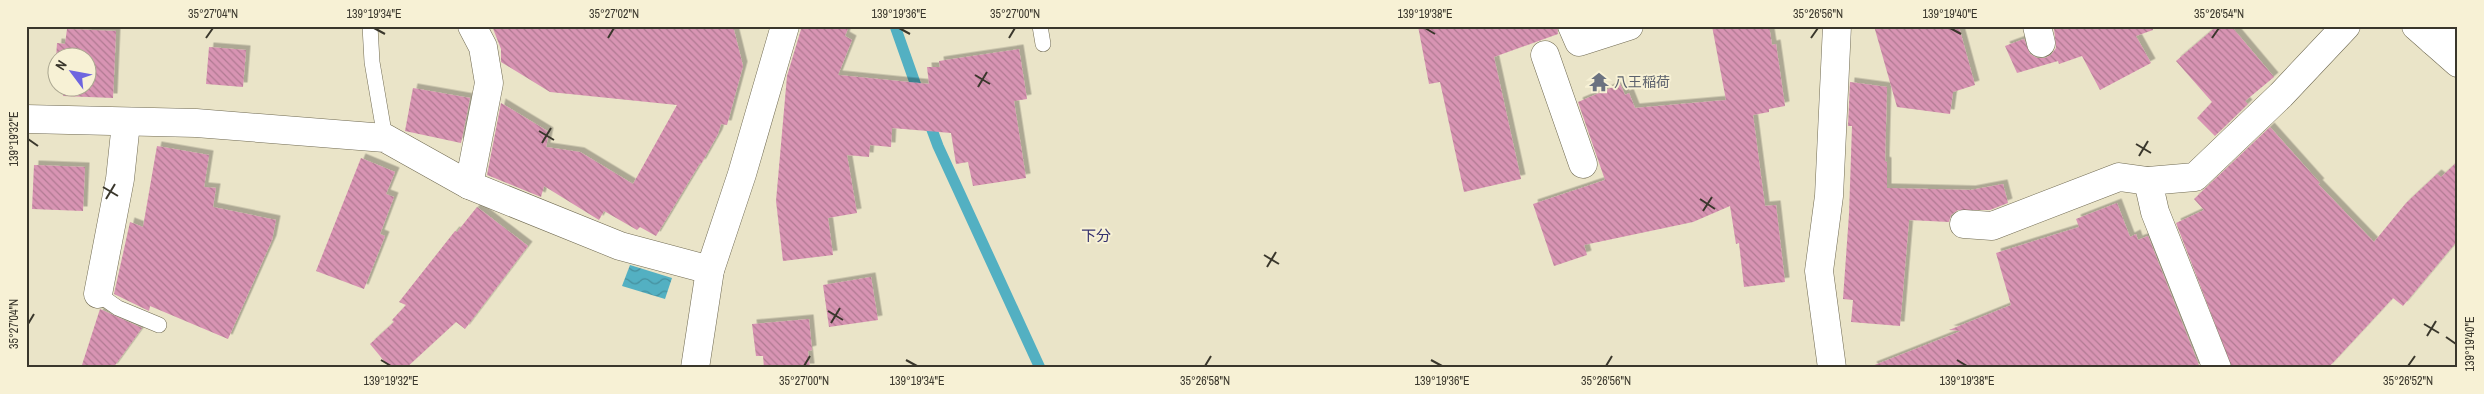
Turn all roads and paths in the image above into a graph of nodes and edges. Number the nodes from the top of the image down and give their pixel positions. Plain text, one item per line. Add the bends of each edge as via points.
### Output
1 (370, 26) edge
2 (472, 26) edge
3 (784, 26) edge
4 (1040, 26) edge
5 (1629, 26) edge
6 (1837, 26) edge
7 (2346, 26) edge
8 (2458, 26) edge
9 (1576, 34) edge
10 (2424, 34) edge
11 (1042, 44) dead end
12 (2458, 63) edge
13 (26, 119) edge
14 (126, 123) junction
15 (385, 138) junction
16 (1584, 164) dead end
17 (2148, 181) junction
18 (469, 185) junction
19 (1964, 224) dead end
20 (710, 270) junction
21 (98, 294) joint
22 (159, 325) dead end
23 (2217, 353) edge
24 (695, 368) edge
25 (1832, 368) edge

1 - 15 lane via 372,62
2 - 18 street via 483,47 489,83
3 - 20 street via 742,174
4 - 11 lane
5 - 9 street
6 - 25 street via 1829,196 1818,271
7 - 17 street via 2282,95 2195,177
8 - 10 street
9 - 16 street via 1537,57
10 - 12 street
13 - 14 street
14 - 15 street via 196,124
14 - 21 street via 120,178
15 - 18 street
17 - 19 street via 2119,177 1992,226
17 - 23 street via 2155,212
18 - 20 street via 620,246
20 - 24 street
21 - 22 lane via 118,308

